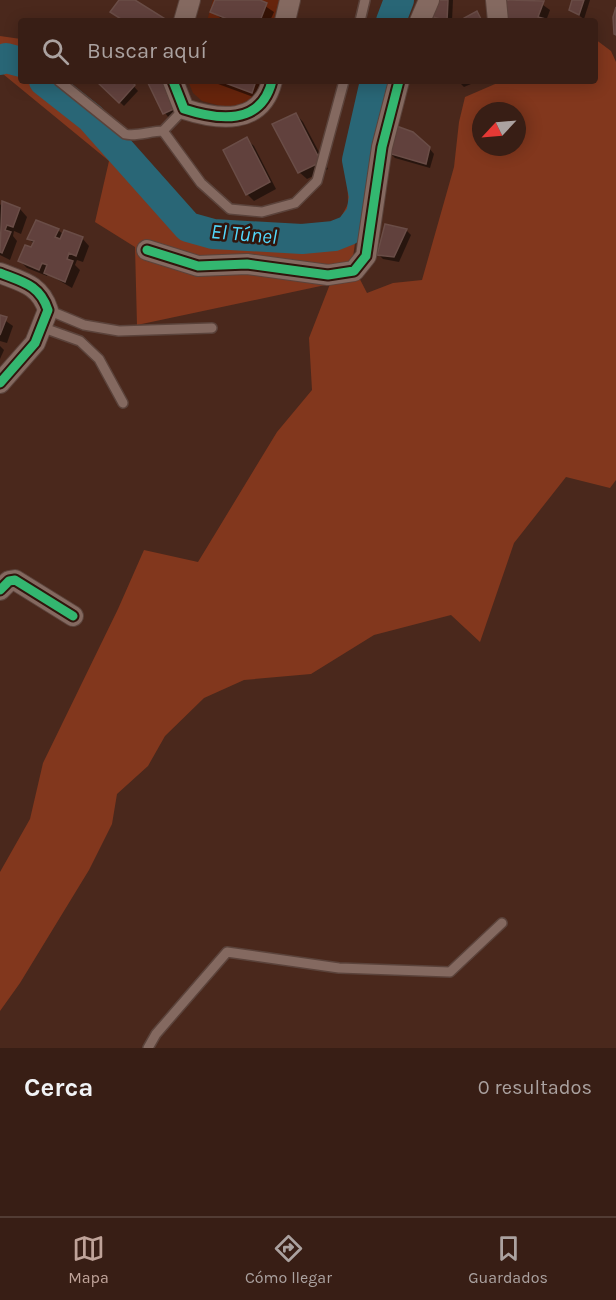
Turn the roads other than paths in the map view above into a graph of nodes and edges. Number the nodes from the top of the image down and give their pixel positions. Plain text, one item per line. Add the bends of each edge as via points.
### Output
1 (190, 0) edge
2 (290, 0) edge
3 (365, 0) edge
4 (429, 0) edge
5 (496, 0) edge
6 (184, 18) edge
7 (286, 18) edge
8 (361, 18) edge
9 (421, 18) edge
10 (498, 18) edge
11 (63, 84) edge
12 (174, 84) edge
13 (271, 84) edge
14 (343, 84) edge
15 (398, 84) edge
16 (184, 109) junction
17 (163, 130) junction
18 (147, 250) dead end
19 (0, 273) edge
20 (45, 319) junction
21 (212, 328) dead end
22 (0, 383) edge
23 (123, 403) dead end
24 (0, 590) edge
25 (72, 616) dead end
26 (502, 923) dead end
27 (148, 1048) edge

1 - 6 street
2 - 7 street
3 - 8 lane
4 - 9 street
5 - 10 street
11 - 17 lane via 125,134
12 - 16 street
13 - 16 street via 268,96 249,111 229,119
14 - 17 lane via 317,181 295,203 262,212 230,208 201,183
15 - 18 street via 382,147 366,256 354,271 328,275 247,264 198,266
16 - 17 lane
19 - 20 street via 33,286 44,296
20 - 21 lane via 119,331
20 - 22 street via 35,343
20 - 23 lane via 99,358
24 - 25 street via 9,580 15,580
26 - 27 lane via 450,972 339,968 227,952

